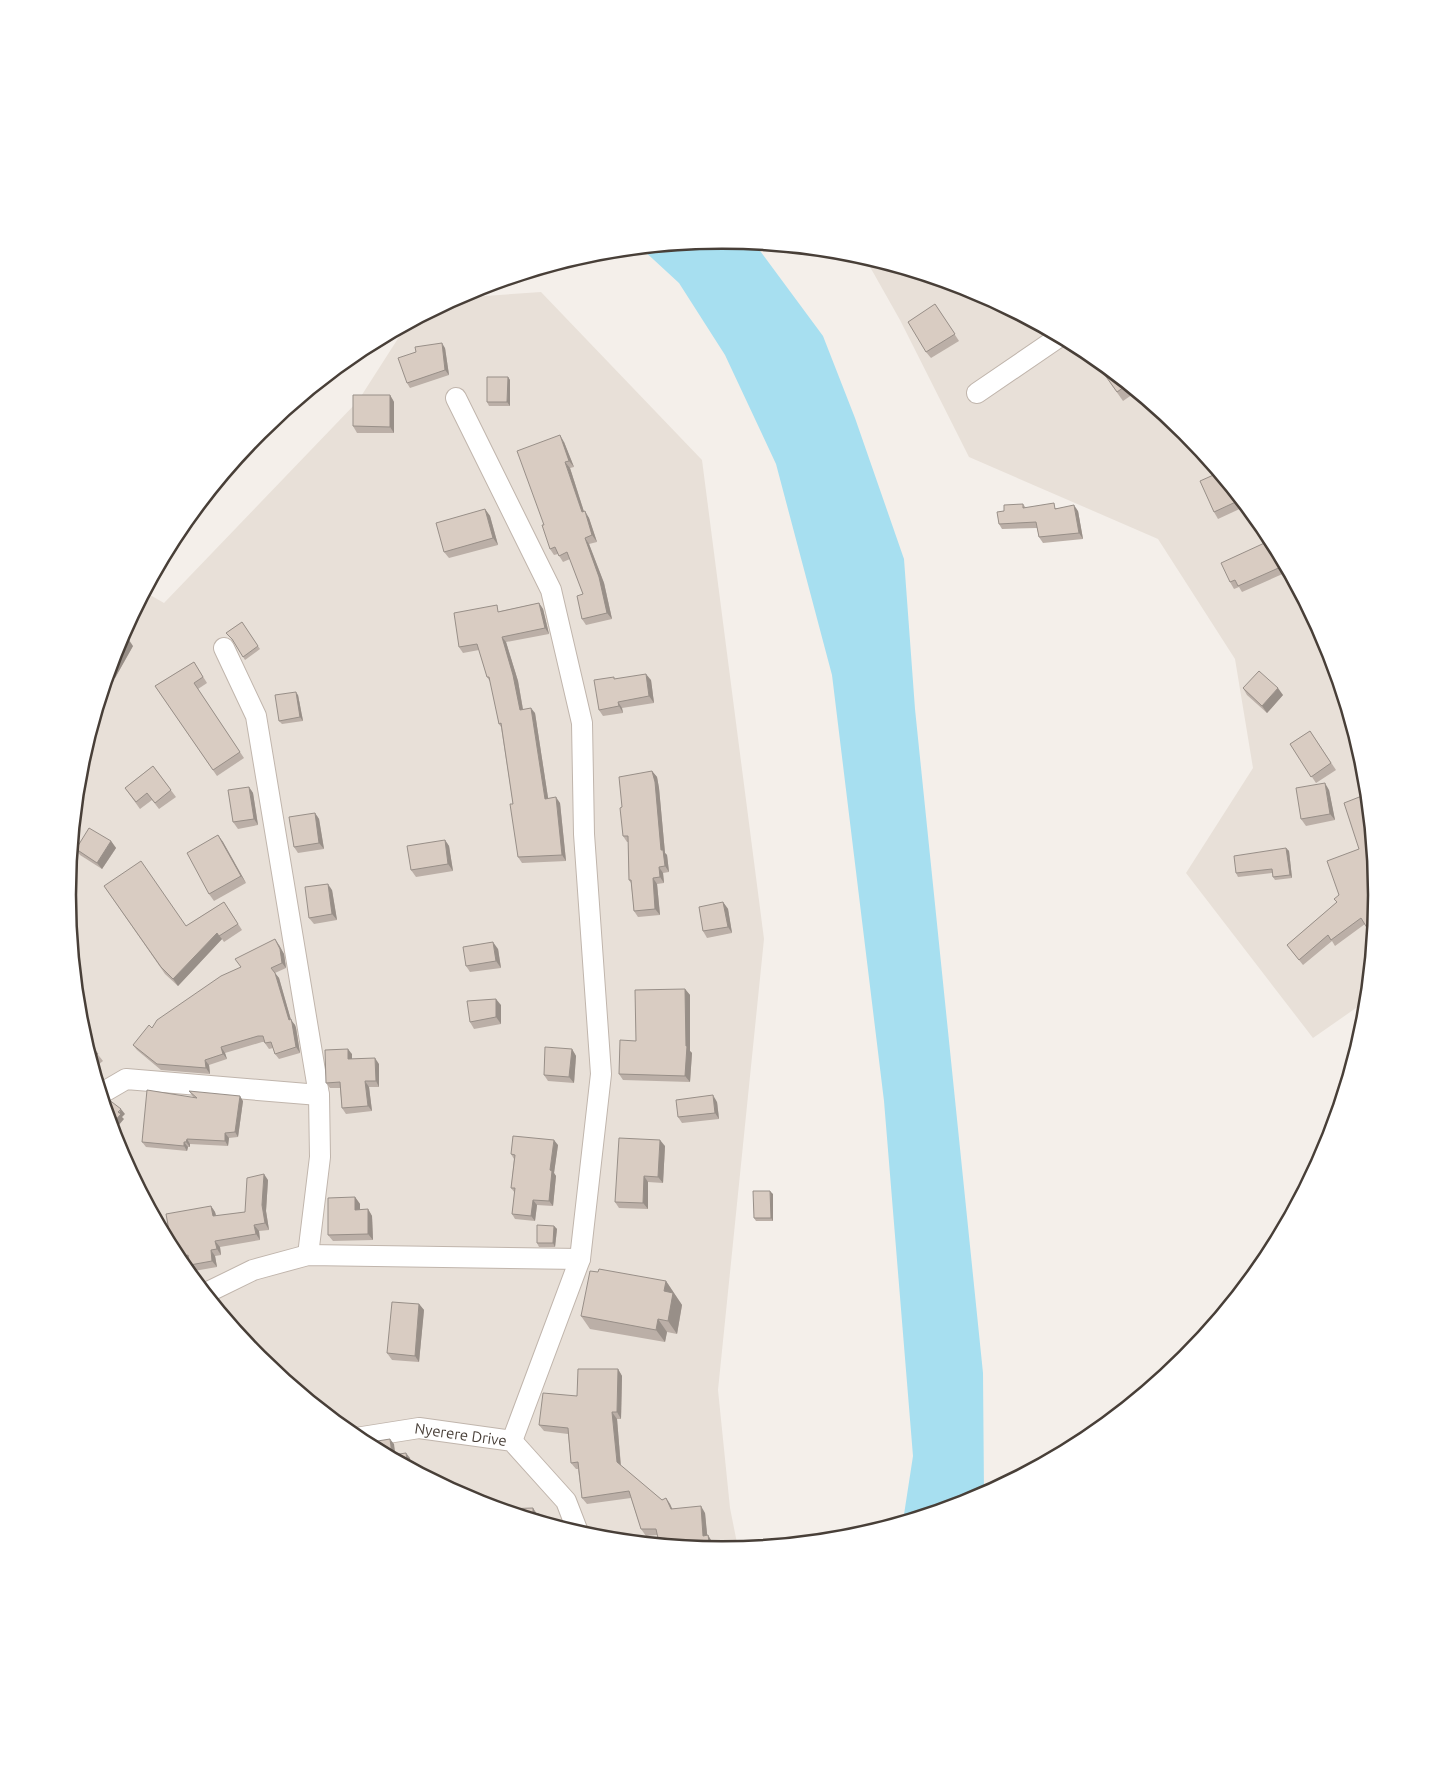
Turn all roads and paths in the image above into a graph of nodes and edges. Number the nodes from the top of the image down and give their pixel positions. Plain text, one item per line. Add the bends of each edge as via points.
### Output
1 (1053, 341) edge
2 (977, 393) dead end
3 (456, 398) dead end
4 (224, 648) dead end
5 (107, 1090) edge
6 (319, 1095) junction
7 (308, 1255) junction
8 (580, 1259) junction
9 (212, 1290) edge
10 (369, 1436) edge
11 (512, 1441) junction
12 (575, 1523) edge

1 - 2 street
3 - 8 street via 551,590 582,723 584,834 601,1074
4 - 6 street via 256,716
5 - 6 street via 126,1079
6 - 7 street via 320,1157
7 - 8 street
7 - 9 street via 252,1270
8 - 11 street
10 - 11 street, Nyerere Drive via 419,1428
11 - 12 street, Nyerere Drive via 566,1502

